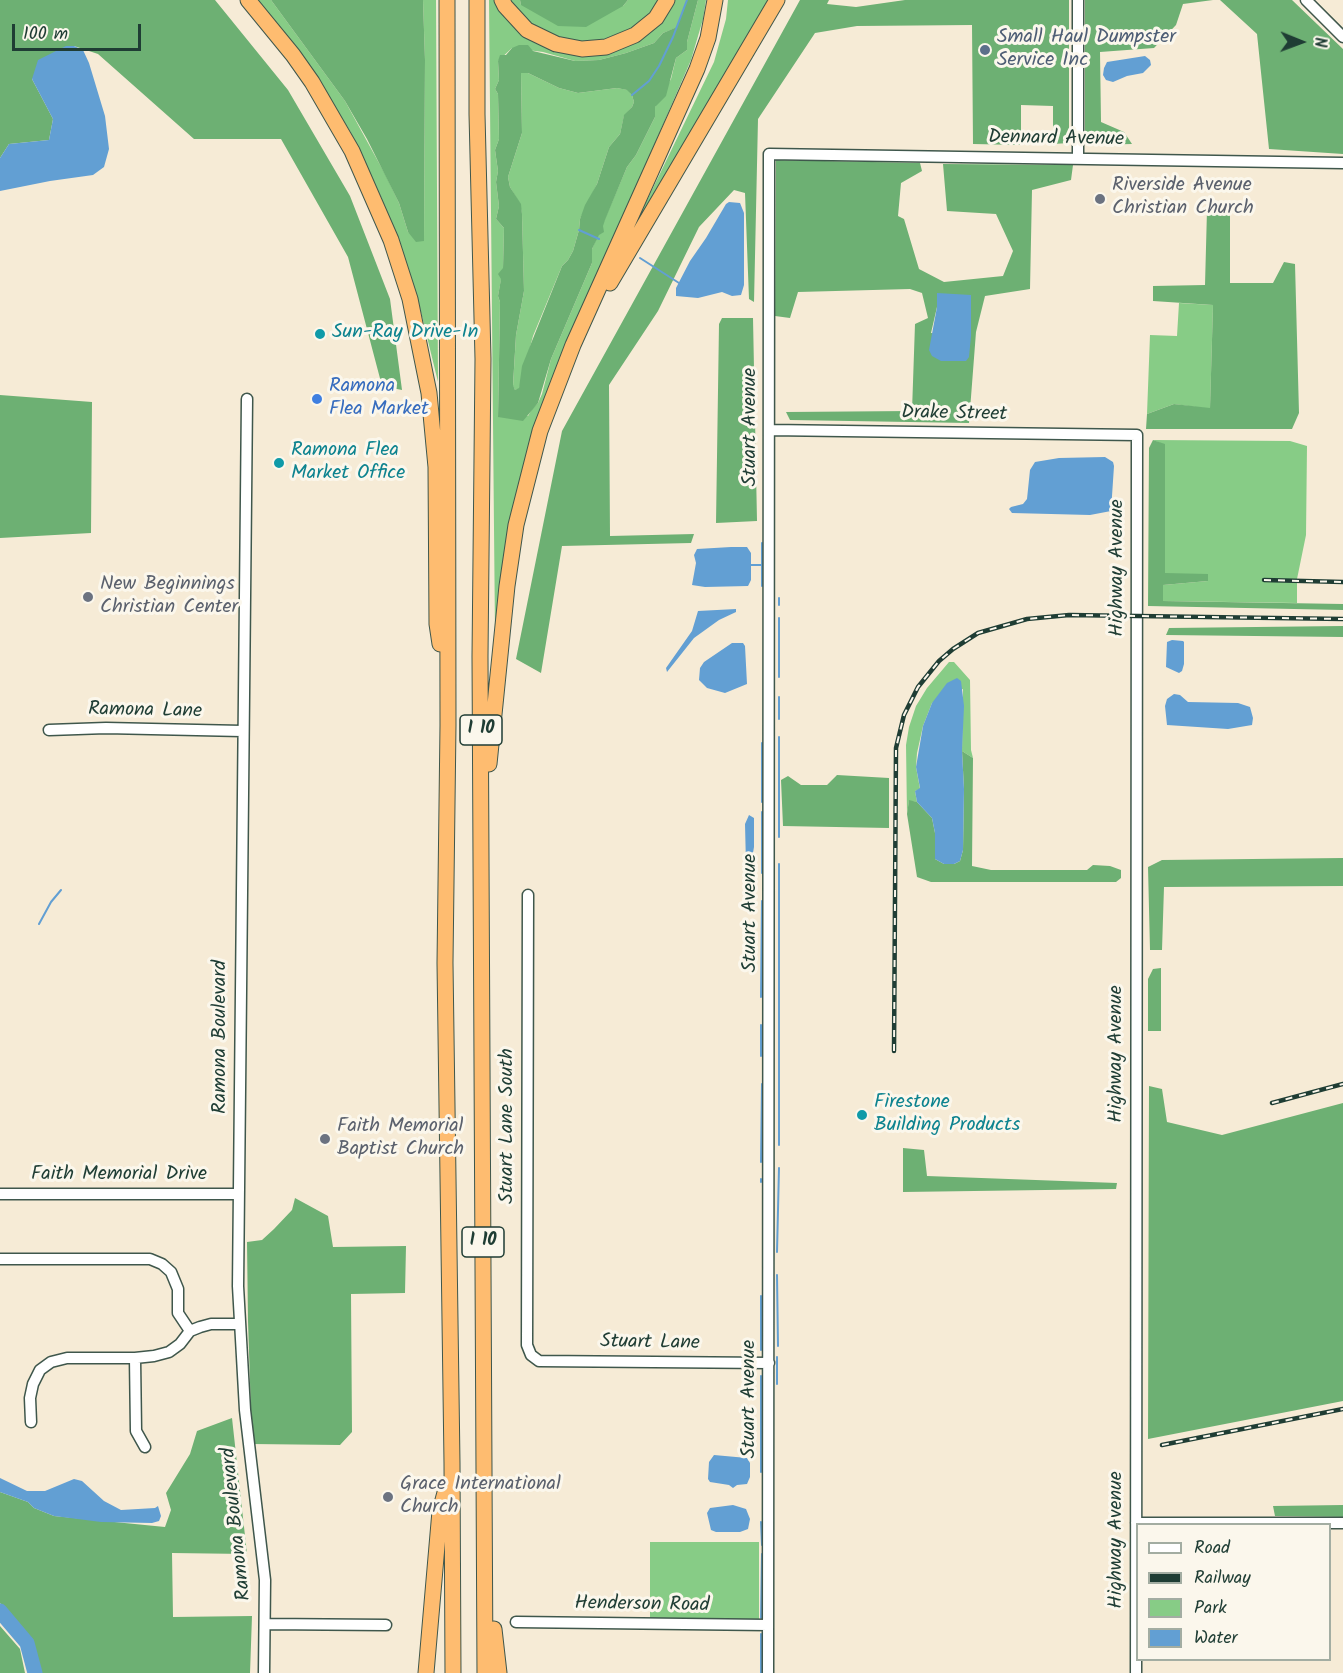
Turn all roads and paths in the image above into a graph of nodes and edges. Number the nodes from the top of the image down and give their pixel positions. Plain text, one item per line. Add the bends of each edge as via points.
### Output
1 (248, 0) edge
2 (447, 0) edge
3 (477, 0) edge
4 (502, 0) edge
5 (668, 0) edge
6 (715, 0) edge
7 (777, 0) edge
8 (1078, 0) edge
9 (1306, 0) edge
10 (1343, 37) edge
11 (769, 154) joint
12 (1078, 158) junction
13 (1343, 163) edge
14 (573, 345) junction
15 (247, 399) dead end
16 (770, 430) junction
17 (1137, 435) joint
18 (448, 725) junction
19 (49, 730) dead end
20 (242, 731) junction
21 (481, 803) junction
22 (528, 895) dead end
23 (0, 1194) edge
24 (239, 1194) junction
25 (0, 1259) edge
26 (239, 1324) junction
27 (190, 1331) junction
28 (531, 1355) joint
29 (135, 1358) junction
30 (769, 1363) junction
31 (31, 1422) dead end
32 (145, 1447) dead end
33 (452, 1463) junction
34 (1136, 1523) junction
35 (1343, 1523) edge
36 (485, 1545) junction
37 (516, 1622) dead end
38 (265, 1624) junction
39 (386, 1625) dead end
40 (768, 1625) junction
41 (264, 1673) edge
42 (426, 1673) edge
43 (453, 1673) edge
44 (485, 1673) edge
45 (499, 1673) edge
46 (768, 1673) edge
47 (1136, 1673) edge

1 - 18 highway via 312,82 352,151 391,240 410,299 429,393 436,467 437,624
2 - 18 highway, I 10
3 - 21 highway, I 10 via 483,358
4 - 5 highway via 527,30 556,44 582,50 606,47 635,35 656,18
6 - 14 highway via 697,69
7 - 14 highway
8 - 12 street
9 - 10 street
11 - 12 street, Dennard Avenue
11 - 16 street, Stuart Avenue
12 - 13 street, Dennard Avenue
14 - 21 highway via 540,431 516,525 489,766
15 - 20 street, Ramona Boulevard
16 - 17 street, Drake Street
16 - 30 street, Stuart Avenue
17 - 34 street, Highway Avenue
18 - 33 highway, I 10 via 445,963
19 - 20 street, Ramona Lane
20 - 24 street, Ramona Boulevard
21 - 36 highway, I 10
22 - 28 street, Stuart Lane South via 526,1345
23 - 24 street, Faith Memorial Drive
24 - 26 street, Ramona Boulevard
25 - 27 street via 150,1259 162,1263 171,1272 178,1289 178,1313
26 - 27 street via 211,1324
26 - 38 street, Ramona Boulevard via 263,1555
27 - 29 street via 169,1352
28 - 30 street, Stuart Lane via 540,1361
29 - 31 street via 67,1358 51,1362 40,1370 33,1384
29 - 32 street via 136,1431
30 - 40 street, Stuart Avenue
33 - 42 highway via 440,1511
33 - 43 highway, I 10
34 - 35 street
34 - 47 street, Highway Avenue
36 - 44 highway, I 10
36 - 45 highway
37 - 40 street, Henderson Road
38 - 39 street
38 - 41 street, Ramona Boulevard
40 - 46 street, Stuart Avenue

